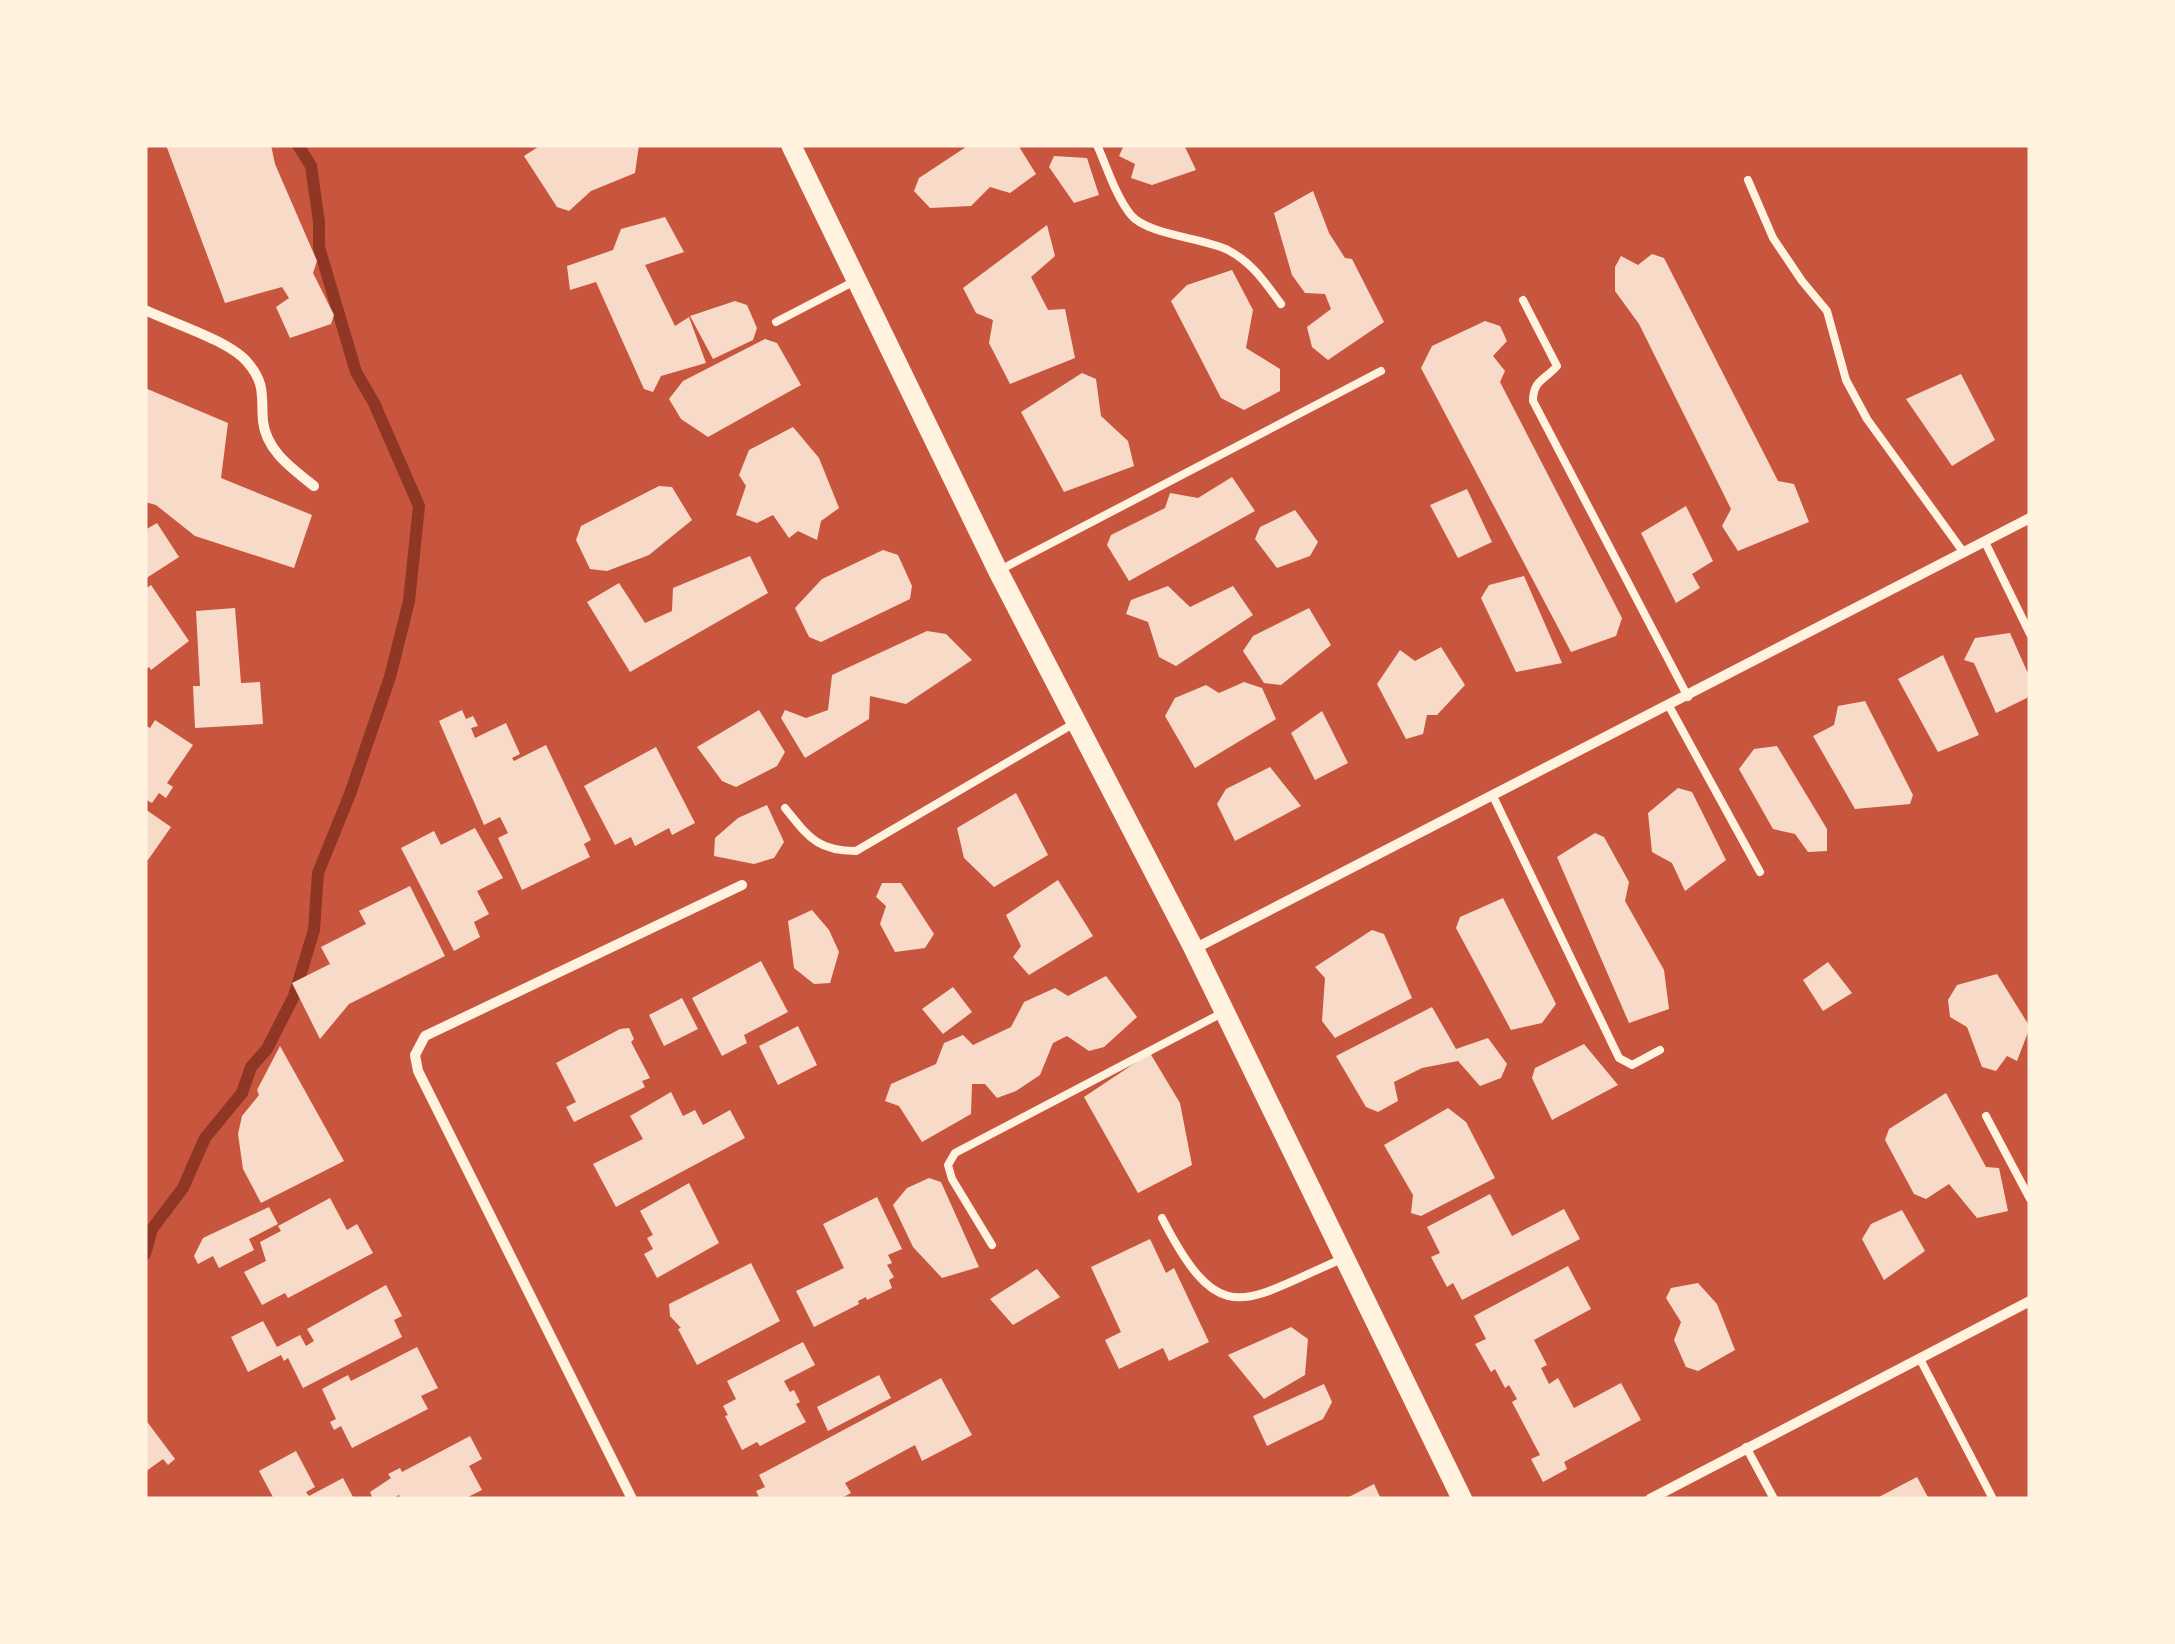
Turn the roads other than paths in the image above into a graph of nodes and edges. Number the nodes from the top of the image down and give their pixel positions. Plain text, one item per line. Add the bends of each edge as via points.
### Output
1 (1097, 145) edge
2 (797, 147) edge
3 (1748, 180) dead end
4 (857, 280) junction
5 (1523, 300) dead end
6 (1280, 304) dead end
7 (145, 310) edge
8 (776, 322) dead end
9 (1380, 371) dead end
10 (314, 486) dead end
11 (2030, 518) edge
12 (1985, 542) junction
13 (1964, 553) junction
14 (998, 572) junction
15 (2030, 634) edge
16 (1688, 697) junction
17 (1669, 706) junction
18 (1077, 722) junction
19 (1493, 796) junction
20 (785, 808) dead end
21 (1760, 872) dead end
22 (742, 885) dead end
23 (1194, 950) junction
24 (1224, 1012) junction
25 (1660, 1050) dead end
26 (1986, 1116) dead end
27 (2030, 1199) edge
28 (1162, 1218) dead end
29 (992, 1245) dead end
30 (1344, 1258) junction
31 (2030, 1301) edge
32 (1920, 1359) junction
33 (1746, 1447) junction
34 (632, 1499) edge
35 (1462, 1499) edge
36 (1650, 1499) edge
37 (1774, 1499) edge
38 (1993, 1499) edge

1 - 6 lane via 1132,218 1226,249 1254,267
2 - 4 main road
3 - 13 lane via 1773,238 1827,311 1846,380 1867,419
4 - 8 lane
4 - 14 main road
5 - 16 lane via 1557,366 1540,378 1533,401
7 - 10 street via 247,360 259,380 270,443
9 - 14 lane
11 - 12 street
12 - 13 street
12 - 15 lane
13 - 16 street
14 - 18 main road
16 - 17 street
17 - 19 street
17 - 21 lane
18 - 20 lane via 856,850 813,842
18 - 23 main road
19 - 23 street
19 - 25 lane via 1620,1058 1632,1064
22 - 34 street via 425,1036 415,1055
23 - 24 main road
24 - 29 lane via 955,1153 948,1165 952,1179
24 - 30 main road
26 - 27 lane
28 - 30 lane via 1210,1290 1232,1299 1252,1298
30 - 35 main road
31 - 32 street
32 - 33 street
32 - 38 lane
33 - 36 street
33 - 37 lane

